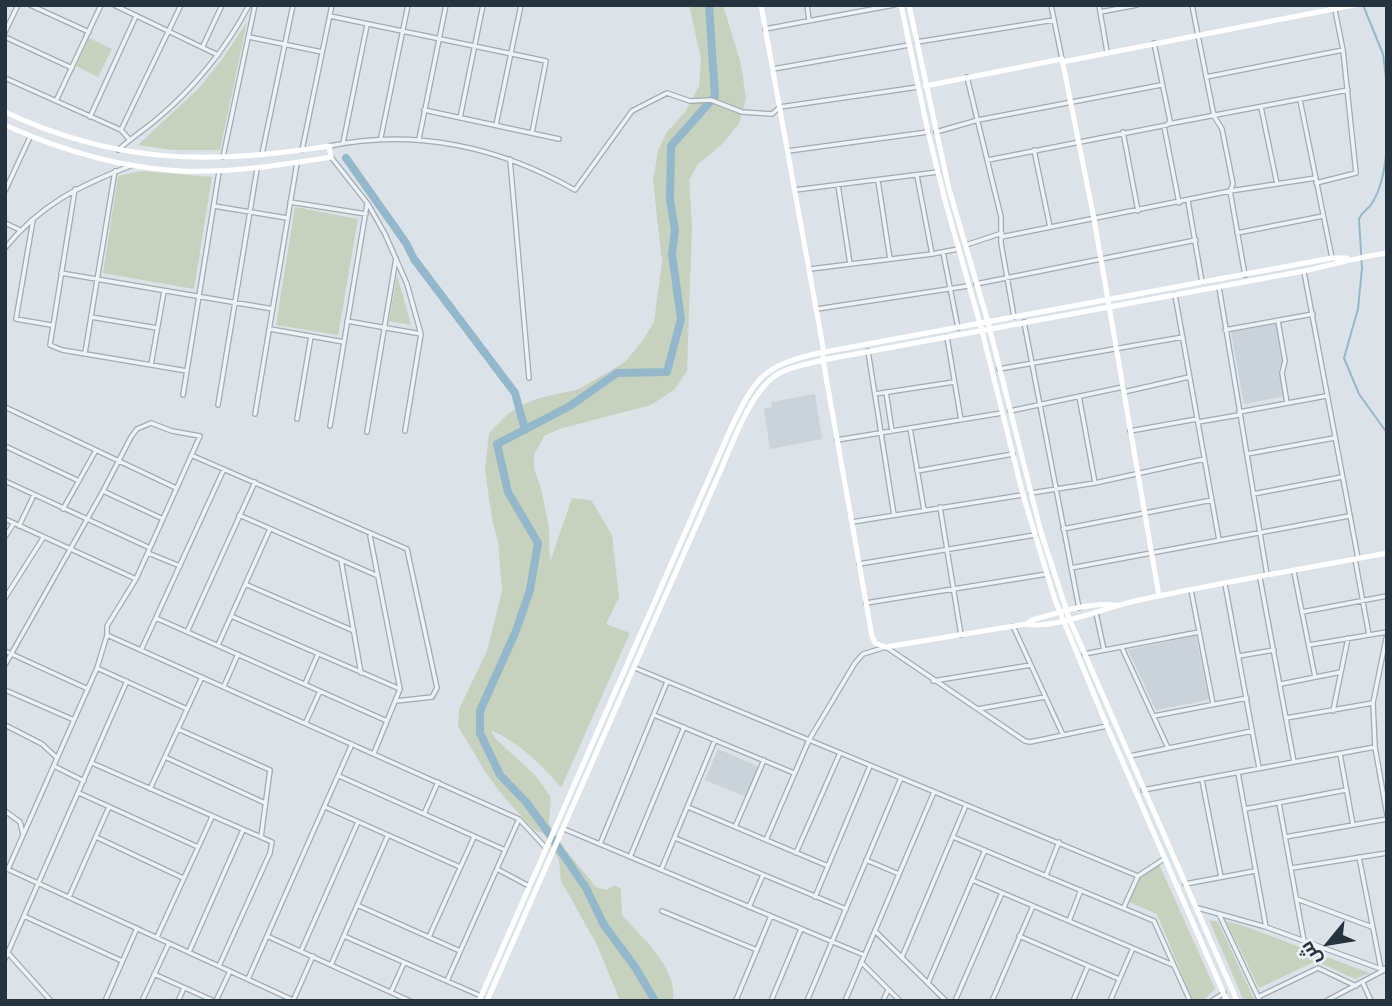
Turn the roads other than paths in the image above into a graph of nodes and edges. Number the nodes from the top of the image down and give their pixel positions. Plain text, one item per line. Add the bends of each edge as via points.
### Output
1 (18, 5) edge
2 (30, 5) edge
3 (101, 5) edge
4 (114, 5) edge
5 (181, 5) edge
6 (222, 5) edge
7 (249, 5) edge
8 (255, 5) edge
9 (293, 5) edge
10 (332, 5) edge
11 (408, 5) edge
12 (446, 5) edge
13 (483, 5) edge
14 (521, 5) edge
15 (761, 5) edge
16 (807, 5) edge
17 (848, 5) edge
18 (894, 5) edge
19 (901, 5) edge
20 (909, 5) edge
21 (1051, 5) edge
22 (1099, 5) edge
23 (1137, 5) edge
24 (1192, 5) edge
25 (1354, 5) edge
26 (1334, 7) edge
27 (1100, 12) junction
28 (849, 13) junction
29 (136, 16) junction
30 (330, 16) junction
31 (1054, 20) junction
32 (810, 21) junction
33 (367, 24) junction
34 (765, 29) junction
35 (169, 30) junction
36 (403, 31) junction
37 (89, 32) junction
38 (5, 34) edge
39 (1197, 36) junction
40 (249, 37) junction
41 (439, 39) junction
42 (917, 42) junction
43 (1154, 43) junction
44 (285, 44) junction
45 (909, 44) junction
46 (203, 46) junction
47 (475, 46) junction
48 (1343, 50) junction
49 (322, 52) junction
50 (1107, 52) junction
51 (510, 54) junction
52 (218, 55) junction
53 (1062, 60) junction
54 (72, 68) junction
55 (773, 69) junction
56 (967, 77) junction
57 (1206, 77) junction
58 (5, 78) edge
59 (1161, 85) junction
60 (925, 86) junction
61 (918, 87) junction
62 (1348, 90) junction
63 (1300, 100) junction
64 (56, 101) junction
65 (1070, 101) junction
66 (780, 107) junction
67 (1261, 107) junction
68 (424, 110) junction
69 (5, 113) edge
70 (1214, 116) junction
71 (90, 117) junction
72 (460, 118) junction
73 (978, 120) junction
74 (5, 125) edge
75 (496, 125) junction
76 (1166, 125) junction
77 (121, 130) junction
78 (928, 132) junction
79 (936, 132) junction
80 (1123, 132) junction
81 (532, 133) junction
82 (30, 136) junction
83 (381, 138) junction
84 (130, 139) junction
85 (419, 139) junction
86 (559, 139) dead end
87 (1078, 142) junction
88 (343, 143) junction
89 (329, 146) junction
90 (118, 150) junction
91 (302, 150) junction
92 (1034, 150) junction
93 (788, 151) junction
94 (261, 156) junction
95 (331, 157) junction
96 (185, 158) junction
97 (223, 158) junction
98 (510, 159) junction
99 (988, 160) junction
100 (297, 163) junction
101 (133, 164) junction
102 (257, 168) junction
103 (220, 170) junction
104 (116, 171) junction
105 (184, 171) junction
106 (938, 172) junction
107 (917, 176) junction
108 (1316, 180) junction
109 (878, 181) junction
110 (1277, 184) junction
111 (838, 186) junction
112 (75, 188) junction
113 (795, 190) junction
114 (5, 191) edge
115 (1230, 191) junction
116 (1188, 201) junction
117 (290, 202) junction
118 (1179, 203) junction
119 (368, 204) junction
120 (214, 205) junction
121 (1138, 211) junction
122 (250, 212) junction
123 (366, 214) junction
124 (1323, 216) junction
125 (33, 218) junction
126 (287, 218) junction
127 (1094, 219) junction
128 (5, 223) edge
129 (1050, 227) junction
130 (20, 230) junction
131 (1237, 233) junction
132 (1002, 235) junction
133 (1196, 240) junction
134 (961, 247) junction
135 (5, 248) edge
136 (943, 252) junction
137 (1387, 253) edge
138 (932, 254) junction
139 (396, 256) junction
140 (1332, 258) junction
141 (890, 259) junction
142 (1100, 260) junction
143 (1343, 260) junction
144 (850, 264) junction
145 (810, 269) junction
146 (1304, 271) junction
147 (61, 273) junction
148 (1245, 275) junction
149 (1006, 277) junction
150 (97, 279) junction
151 (1203, 283) junction
152 (976, 284) junction
153 (1218, 284) junction
154 (968, 286) junction
155 (951, 288) junction
156 (164, 291) junction
157 (1175, 295) junction
158 (200, 297) junction
159 (1107, 300) junction
160 (236, 303) junction
161 (1108, 308) junction
162 (273, 309) junction
163 (817, 309) junction
164 (1313, 314) junction
165 (91, 317) junction
166 (1014, 317) junction
167 (347, 321) junction
168 (1278, 321) junction
169 (1024, 322) junction
170 (980, 324) junction
171 (52, 325) junction
172 (988, 326) junction
173 (384, 327) junction
174 (157, 328) junction
175 (958, 328) junction
176 (270, 329) junction
177 (1225, 330) junction
178 (982, 331) junction
179 (421, 334) junction
180 (311, 336) junction
181 (947, 337) junction
182 (1182, 337) junction
183 (344, 342) junction
184 (1115, 349) junction
185 (869, 351) junction
186 (85, 353) junction
187 (824, 353) junction
188 (823, 360) junction
189 (1032, 364) junction
190 (151, 365) junction
191 (999, 369) junction
192 (187, 371) junction
193 (1189, 377) junction
194 (529, 378) dead end
195 (954, 382) junction
196 (1123, 389) junction
197 (886, 392) junction
198 (875, 394) junction
199 (183, 395) dead end
200 (1079, 396) junction
201 (1327, 396) junction
202 (1287, 403) junction
203 (1041, 404) junction
204 (218, 405) dead end
205 (5, 407) edge
206 (1010, 411) junction
207 (1002, 413) junction
208 (256, 414) dead end
209 (1239, 414) junction
210 (298, 419) dead end
211 (961, 420) junction
212 (1197, 421) junction
213 (330, 426) dead end
214 (910, 428) junction
215 (405, 431) dead end
216 (892, 431) junction
217 (1130, 431) junction
218 (367, 432) dead end
219 (882, 433) junction
220 (1335, 438) junction
221 (837, 440) junction
222 (5, 446) edge
223 (95, 452) junction
224 (1013, 454) junction
225 (1247, 454) junction
226 (191, 455) junction
227 (1204, 459) junction
228 (118, 462) junction
229 (224, 469) junction
230 (917, 471) junction
231 (1138, 473) junction
232 (1342, 477) junction
233 (5, 481) edge
234 (79, 481) junction
235 (255, 482) junction
236 (1096, 482) junction
237 (176, 488) junction
238 (1055, 489) junction
239 (103, 491) junction
240 (1031, 493) junction
241 (1253, 494) junction
242 (34, 495) junction
243 (1023, 495) junction
244 (1213, 500) junction
245 (940, 508) junction
246 (63, 509) junction
247 (924, 510) junction
248 (1144, 514) junction
249 (239, 515) junction
250 (894, 515) junction
251 (1349, 516) junction
252 (5, 519) edge
253 (163, 519) junction
254 (87, 520) junction
255 (852, 522) junction
256 (17, 524) junction
257 (1063, 528) junction
258 (270, 529) junction
259 (1260, 532) junction
260 (370, 535) junction
261 (1035, 535) junction
262 (5, 537) edge
263 (44, 537) junction
264 (1219, 540) junction
265 (70, 550) junction
266 (947, 550) junction
267 (149, 551) junction
268 (1152, 553) junction
269 (1387, 553) edge
270 (1357, 559) junction
271 (341, 560) junction
272 (859, 564) junction
273 (180, 566) junction
274 (1071, 568) junction
275 (1294, 572) junction
276 (1047, 574) junction
277 (378, 576) junction
278 (1268, 576) junction
279 (1260, 578) junction
280 (136, 579) junction
281 (665, 579) junction
282 (672, 581) junction
283 (245, 584) junction
284 (1225, 584) junction
285 (954, 590) junction
286 (1060, 590) junction
287 (1191, 590) junction
288 (1159, 596) junction
289 (1387, 596) edge
290 (5, 598) edge
291 (1055, 600) junction
292 (1363, 600) junction
293 (866, 603) junction
294 (1079, 608) junction
295 (1092, 611) junction
296 (1301, 612) junction
297 (1068, 615) junction
298 (231, 616) junction
299 (1061, 617) junction
300 (156, 618) junction
301 (1049, 619) junction
302 (1013, 626) junction
303 (354, 631) junction
304 (187, 632) junction
305 (1199, 632) junction
306 (1387, 633) edge
307 (107, 635) junction
308 (961, 635) junction
309 (1369, 635) junction
310 (1077, 637) junction
311 (1348, 638) junction
312 (1071, 640) junction
313 (218, 645) junction
314 (1308, 645) junction
315 (886, 647) junction
316 (142, 648) junction
317 (1122, 648) junction
318 (1104, 650) junction
319 (1274, 650) junction
320 (5, 651) edge
321 (11, 654) junction
322 (238, 654) junction
323 (318, 654) junction
324 (1084, 654) junction
325 (1239, 656) junction
326 (5, 665) edge
327 (1031, 665) junction
328 (97, 668) junction
329 (635, 668) junction
330 (1341, 672) junction
331 (361, 673) junction
332 (202, 676) junction
333 (1315, 677) junction
334 (127, 681) junction
335 (933, 681) junction
336 (667, 682) junction
337 (305, 684) junction
338 (1280, 684) junction
339 (224, 686) junction
340 (88, 689) junction
341 (5, 690) edge
342 (400, 690) junction
343 (320, 691) junction
344 (1045, 696) junction
345 (1247, 698) junction
346 (396, 701) junction
347 (1373, 703) junction
348 (1213, 704) junction
349 (187, 709) junction
350 (976, 710) junction
351 (1333, 711) junction
352 (654, 715) junction
353 (1154, 716) junction
354 (1286, 718) junction
355 (74, 720) junction
356 (387, 721) junction
357 (306, 722) junction
358 (5, 725) edge
359 (1107, 726) junction
360 (684, 727) junction
361 (178, 729) junction
362 (1252, 731) junction
363 (1063, 735) junction
364 (715, 740) junction
365 (809, 740) junction
366 (353, 743) junction
367 (1375, 747) junction
368 (1168, 748) junction
369 (374, 753) junction
370 (839, 753) junction
371 (1340, 754) junction
372 (165, 757) junction
373 (1128, 757) junction
374 (57, 758) junction
375 (764, 760) junction
376 (1294, 762) junction
377 (92, 763) junction
378 (870, 765) junction
379 (54, 766) junction
380 (1259, 769) junction
381 (794, 773) junction
382 (1238, 773) junction
383 (339, 776) junction
384 (901, 778) junction
385 (1202, 780) junction
386 (84, 781) junction
387 (438, 782) junction
388 (150, 789) junction
389 (1143, 790) junction
390 (1346, 790) junction
391 (934, 792) junction
392 (79, 793) junction
393 (1279, 803) junction
394 (265, 804) junction
395 (966, 805) junction
396 (109, 807) junction
397 (325, 807) junction
398 (688, 807) junction
399 (1244, 809) junction
400 (5, 811) edge
401 (424, 814) junction
402 (212, 817) junction
403 (1387, 817) edge
404 (519, 819) junction
405 (358, 822) junction
406 (1353, 825) junction
407 (735, 827) junction
408 (564, 829) junction
409 (243, 830) junction
410 (388, 835) junction
411 (23, 836) junction
412 (474, 836) junction
413 (261, 837) junction
414 (953, 837) junction
415 (1285, 837) junction
416 (96, 838) junction
417 (675, 838) junction
418 (766, 840) junction
419 (1059, 842) junction
420 (600, 844) junction
421 (198, 847) junction
422 (546, 847) junction
423 (505, 850) junction
424 (985, 850) junction
425 (796, 853) junction
426 (1387, 853) edge
427 (630, 857) junction
428 (1359, 857) junction
429 (1166, 858) junction
430 (866, 860) junction
431 (828, 866) junction
432 (460, 867) junction
433 (7, 868) edge
434 (1292, 868) junction
435 (496, 869) junction
436 (661, 870) junction
437 (1255, 871) junction
438 (899, 874) junction
439 (763, 875) junction
440 (1046, 876) junction
441 (1138, 876) junction
442 (1221, 877) junction
443 (184, 878) junction
444 (972, 880) junction
445 (39, 883) junction
446 (1185, 884) junction
447 (529, 886) junction
448 (1081, 890) junction
449 (1002, 893) junction
450 (69, 897) junction
451 (815, 897) junction
452 (1297, 899) junction
453 (357, 905) junction
454 (1033, 906) junction
455 (749, 907) junction
456 (1124, 907) junction
457 (1196, 908) junction
458 (846, 909) junction
459 (663, 911) dead end
460 (1218, 913) junction
461 (24, 916) junction
462 (771, 916) junction
463 (1069, 921) junction
464 (1266, 927) junction
465 (1372, 927) junction
466 (137, 928) junction
467 (801, 929) junction
468 (875, 931) junction
469 (267, 936) junction
470 (344, 936) junction
471 (1019, 936) junction
472 (157, 937) junction
473 (429, 937) junction
474 (1304, 941) junction
475 (832, 942) junction
476 (169, 943) junction
477 (1133, 948) junction
478 (757, 950) junction
479 (301, 951) junction
480 (460, 951) junction
481 (189, 952) junction
482 (8, 953) junction
483 (864, 955) junction
484 (313, 956) junction
485 (902, 957) junction
486 (5, 959) edge
487 (122, 961) junction
488 (404, 962) junction
489 (861, 962) junction
490 (331, 965) junction
491 (1088, 965) junction
492 (219, 966) junction
493 (1175, 966) junction
494 (1385, 969) edge
495 (230, 971) junction
496 (154, 974) junction
497 (248, 979) junction
498 (1119, 979) junction
499 (446, 981) junction
500 (928, 983) junction
501 (1363, 983) junction
502 (1356, 986) junction
503 (1230, 987) junction
504 (184, 988) junction
505 (888, 989) junction
506 (391, 992) junction
507 (1223, 992) junction
508 (480, 999) edge
509 (1259, 999) edge
510 (1333, 999) edge
511 (736, 1000) edge
512 (993, 1000) edge
513 (51, 1001) edge
514 (105, 1001) edge
515 (142, 1001) edge
516 (178, 1001) edge
517 (215, 1001) edge
518 (294, 1001) edge
519 (410, 1001) edge
520 (487, 1001) edge
521 (771, 1001) edge
522 (807, 1001) edge
523 (845, 1001) edge
524 (883, 1001) edge
525 (900, 1001) edge
526 (946, 1001) edge
527 (955, 1001) edge
528 (1073, 1001) edge
529 (1110, 1001) edge
530 (1190, 1001) edge
531 (1212, 1001) edge
532 (1227, 1001) edge
533 (1237, 1001) edge
534 (1326, 1001) edge
535 (1371, 1001) edge

1 - 38 street
2 - 37 street
3 - 37 street
4 - 29 street
5 - 35 street
6 - 46 street
7 - 52 street
8 - 40 street
9 - 44 street
10 - 30 street
11 - 36 street
12 - 41 street
13 - 47 street
14 - 51 street
15 - 34 main road
16 - 32 street
17 - 28 street
18 - 28 street
19 - 45 main road
20 - 42 main road
21 - 31 street
22 - 27 street
23 - 27 street
24 - 39 street
25 - 26 main road
26 - 39 main road
26 - 48 street
27 - 50 street
28 - 32 street
29 - 35 street
29 - 71 street
30 - 33 street
30 - 49 street
31 - 42 street
31 - 53 street
32 - 34 street
33 - 36 street
33 - 88 street
34 - 55 main road
35 - 46 street
35 - 77 street
36 - 41 street
36 - 83 street
37 - 54 street
38 - 54 street
39 - 43 main road
39 - 57 street
40 - 44 street
40 - 97 street
41 - 47 street
41 - 68 street
42 - 60 main road
43 - 50 main road
43 - 59 street
44 - 49 street
44 - 94 street
45 - 55 street
45 - 61 main road
46 - 52 street
47 - 51 street
47 - 72 street
48 - 57 street
48 - 62 street
49 - 91 street
50 - 53 main road
51 - 75 street
51 - 81 street via 546,61
52 - 84 street via 173,105
53 - 56 main road
53 - 65 main road
54 - 64 street
55 - 66 main road
56 - 60 main road
56 - 73 street
57 - 70 street
58 - 64 street
59 - 65 street
59 - 76 street via 1170,121
60 - 79 main road
61 - 66 street
61 - 78 main road
62 - 63 street
62 - 108 street via 1356,173
63 - 67 street
63 - 108 street
64 - 71 street
65 - 73 street
65 - 87 main road
66 - 93 main road
66 - 98 street via 772,114 742,112 711,100 690,101 667,93 632,111 575,190
67 - 70 street
67 - 110 street
68 - 72 street
68 - 85 street
69 - 90 main road
70 - 76 street
70 - 115 street via 1222,129 1233,184
71 - 77 street
72 - 75 street
73 - 79 street
73 - 99 street
74 - 82 main road
75 - 81 street
76 - 80 street
76 - 118 street
77 - 84 street
78 - 93 street
78 - 106 main road
79 - 134 main road
80 - 87 street
80 - 121 street
81 - 86 street
82 - 101 main road
82 - 114 street
83 - 85 street
83 - 88 street
84 - 90 street
85 - 98 street
87 - 92 street
87 - 127 main road
88 - 89 street
89 - 91 main road
89 - 95 main road
90 - 96 main road
91 - 94 main road
92 - 99 street
92 - 129 street
93 - 113 main road
94 - 97 main road
95 - 100 main road
95 - 119 street
96 - 97 main road
96 - 105 main road
98 - 194 street
99 - 132 street
100 - 102 main road
100 - 117 street
101 - 104 street
101 - 105 main road
102 - 103 main road
102 - 122 street
103 - 105 main road
103 - 120 street
104 - 112 street
104 - 150 street
106 - 107 street
106 - 134 main road
107 - 109 street
107 - 138 street
108 - 110 street
108 - 124 street
109 - 111 street
109 - 141 street
110 - 115 street
111 - 113 street
111 - 144 street
112 - 125 street
112 - 147 street
113 - 145 main road
115 - 116 street
115 - 131 street
116 - 118 street
116 - 133 street
117 - 123 street
117 - 126 street
118 - 121 street
119 - 123 street
119 - 139 street
120 - 122 street
120 - 158 street
121 - 127 street
122 - 126 street
122 - 160 street
123 - 167 street
124 - 131 street
124 - 140 street
125 - 130 street
125 - 171 street via 16,319
126 - 162 street
127 - 129 street
127 - 142 main road
128 - 130 street
129 - 132 street
130 - 135 street
131 - 148 street
132 - 134 street
132 - 149 street
133 - 142 street
133 - 151 street
134 - 136 street
134 - 152 main road
134 - 154 main road
136 - 138 street
136 - 155 street
137 - 143 main road
138 - 141 street
139 - 173 street
139 - 179 street
140 - 143 main road
140 - 148 main road
141 - 144 street
142 - 149 street
142 - 159 main road
143 - 146 main road
144 - 145 street
145 - 163 main road
146 - 153 main road
146 - 164 street
147 - 150 street
147 - 171 street
148 - 153 main road
149 - 152 street
149 - 166 street
150 - 156 street
150 - 165 street
151 - 153 main road
151 - 159 main road
152 - 172 main road
153 - 157 main road
153 - 177 street
154 - 155 street
154 - 170 main road
155 - 163 street
155 - 175 street
156 - 158 street
156 - 174 street
157 - 161 main road
157 - 182 street
158 - 160 street
158 - 192 street
159 - 161 main road
159 - 166 main road
160 - 162 street
160 - 204 street
161 - 169 main road
161 - 184 main road
162 - 176 street
163 - 187 main road
164 - 168 street
164 - 201 street
165 - 174 street
165 - 186 street
166 - 172 main road
167 - 173 street
167 - 183 street
168 - 177 street
168 - 202 street
169 - 172 main road
169 - 189 street
170 - 172 main road
170 - 175 main road
170 - 178 main road
171 - 186 street via 51,346
172 - 178 main road
172 - 191 main road
173 - 179 street
173 - 218 street
174 - 190 street
175 - 187 main road
176 - 180 street
176 - 208 street
177 - 209 street
178 - 181 main road
178 - 207 main road
179 - 215 street
180 - 183 street
180 - 210 street
181 - 185 main road
181 - 195 street
182 - 184 street
182 - 193 street
183 - 213 street
184 - 189 street
184 - 196 main road
185 - 188 main road
185 - 198 street
186 - 190 street
187 - 188 main road
187 - 281 main road via 780,363 758,379 731,428
188 - 221 main road
188 - 282 main road via 781,372 757,395
189 - 191 street
189 - 203 street
190 - 192 street
191 - 206 main road
192 - 199 street
193 - 196 street
193 - 212 street
195 - 197 street
195 - 211 street
196 - 200 street
196 - 217 main road
197 - 198 street
197 - 216 street
198 - 219 street
200 - 203 street
200 - 236 street
201 - 202 street
201 - 220 street
202 - 209 street
203 - 206 street
203 - 238 street
205 - 223 street
206 - 240 main road
207 - 211 street
207 - 224 main road
209 - 212 street
209 - 225 street
211 - 214 street
212 - 217 street
212 - 227 street
214 - 216 street
214 - 230 street
216 - 219 street
217 - 231 main road
219 - 221 street
219 - 250 street
220 - 225 street
220 - 232 street
221 - 255 main road
222 - 234 street
223 - 228 street
223 - 234 street
224 - 230 street
224 - 243 main road
225 - 241 street
226 - 228 street via 200,436 150,423 137,429
226 - 229 street
226 - 237 street
227 - 231 street
227 - 244 street
228 - 237 street
228 - 239 street
229 - 235 street
229 - 273 street
230 - 247 street
231 - 236 street
231 - 248 main road
232 - 241 street
232 - 251 street
233 - 242 street
234 - 246 street
235 - 249 street
235 - 260 street
236 - 238 street
237 - 253 street
238 - 240 street
238 - 257 street
239 - 253 street
239 - 254 street
240 - 286 main road
241 - 259 street
242 - 246 street
242 - 256 street
243 - 245 street
243 - 261 main road
244 - 248 street
244 - 264 street
245 - 247 street
245 - 266 street
246 - 254 street
247 - 250 street
248 - 257 street
248 - 268 main road
249 - 258 street
249 - 304 street
250 - 255 street
251 - 259 street
251 - 270 street
252 - 256 street
253 - 267 street
254 - 265 street
254 - 267 street
255 - 272 main road
256 - 262 street
256 - 263 street
257 - 274 street
258 - 271 street
258 - 283 street
259 - 264 street
259 - 278 street
260 - 277 street
260 - 346 street via 409,551 437,688 432,697
261 - 266 street
261 - 276 main road
263 - 265 street
263 - 290 street
264 - 268 street
265 - 280 street
265 - 321 street
266 - 272 street
266 - 285 street
267 - 273 street
267 - 280 street
268 - 274 street
268 - 288 main road
269 - 270 main road
270 - 275 main road
270 - 292 street
271 - 277 street
271 - 303 street
272 - 293 main road
273 - 300 street
274 - 294 street
275 - 278 main road
275 - 296 street
276 - 285 street
276 - 291 main road
277 - 342 street
278 - 279 main road
279 - 284 main road
279 - 319 street
280 - 307 street via 107,626
281 - 282 main road
281 - 422 main road
282 - 329 main road
283 - 298 street
283 - 303 street
284 - 287 main road
284 - 325 street
285 - 293 street
285 - 308 street
286 - 294 main road via 1069,607
286 - 297 main road
287 - 288 main road
287 - 305 street
288 - 295 main road via 1104,604
289 - 292 street
291 - 299 main road
291 - 301 main road via 1057,611
292 - 296 street
292 - 309 street
293 - 315 main road via 874,641
294 - 295 main road
295 - 297 main road
295 - 310 main road via 1076,622
295 - 318 street
296 - 314 street
297 - 299 main road
297 - 310 main road
298 - 313 street
298 - 323 street
299 - 301 main road
299 - 312 main road
300 - 304 street
300 - 316 street
301 - 302 main road
301 - 312 main road via 1063,625
302 - 308 main road
302 - 327 street
303 - 331 street
304 - 313 street
305 - 317 street
305 - 348 street
306 - 309 street
306 - 347 street
307 - 316 street
307 - 328 street
308 - 315 main road
309 - 311 street
310 - 324 main road
311 - 314 street
311 - 330 street
312 - 359 main road
313 - 322 street
314 - 333 street
315 - 335 street
315 - 365 street via 863,654 855,663
316 - 332 street
317 - 318 street
317 - 353 street
318 - 324 street
319 - 325 street
319 - 338 street
320 - 321 street
321 - 326 street
321 - 340 street
322 - 337 street
322 - 339 street
323 - 331 street
323 - 337 street
324 - 373 main road
325 - 345 street
327 - 335 street
327 - 344 street
328 - 334 street
328 - 340 street
329 - 336 street
329 - 408 main road
330 - 333 street
330 - 351 street
331 - 342 street
332 - 339 street
332 - 349 street
333 - 338 street
334 - 349 street
334 - 377 street
335 - 350 street
336 - 352 street
336 - 365 street
337 - 343 street
338 - 354 street
339 - 357 street
340 - 355 street
341 - 355 street
342 - 346 street
343 - 356 street
343 - 357 street
344 - 350 street
344 - 363 street
345 - 348 street
345 - 362 street
346 - 356 street
347 - 351 street
347 - 367 street
348 - 353 street
349 - 361 street
350 - 363 street via 1025,741
351 - 354 street
352 - 360 street
352 - 420 street
353 - 368 street
354 - 376 street
355 - 374 street
356 - 369 street
357 - 366 street
358 - 374 street via 42,744
359 - 363 street
359 - 429 main road
360 - 364 street
360 - 427 street
361 - 372 street
361 - 394 street via 270,770
362 - 368 street
362 - 380 street
364 - 375 street
364 - 398 street
365 - 370 street
365 - 381 street
366 - 369 street
366 - 383 street
367 - 371 street
367 - 403 street
368 - 373 street
369 - 387 street
370 - 378 street
370 - 425 street
371 - 376 street
371 - 390 street
372 - 388 street
372 - 394 street
373 - 389 main road
374 - 379 street
375 - 381 street
375 - 407 street
376 - 380 street
377 - 386 street
377 - 388 street
378 - 384 street
378 - 431 street
379 - 386 street
379 - 411 street
380 - 382 street
381 - 418 street
382 - 385 street
382 - 399 street
383 - 397 street
383 - 401 street
384 - 391 street
384 - 430 street
385 - 389 street
385 - 442 street
386 - 392 street
387 - 401 street
387 - 404 street
388 - 402 street
389 - 446 main road
390 - 393 street
390 - 406 street
391 - 395 street
391 - 438 street
392 - 396 street
392 - 445 street
393 - 399 street
393 - 415 street
394 - 413 street
395 - 414 street
395 - 419 street
396 - 416 street
396 - 421 street
397 - 405 street
397 - 469 street
398 - 407 street
398 - 417 street
399 - 437 street
400 - 411 street via 20,822
401 - 412 street
402 - 409 street
402 - 421 street
403 - 406 street
404 - 422 street
404 - 423 street
405 - 410 street
405 - 479 street
406 - 415 street
407 - 418 street
408 - 420 street
408 - 520 main road
409 - 413 street
409 - 481 street
410 - 432 street
410 - 453 street
411 - 433 street
412 - 423 street
412 - 432 street
413 - 492 street via 272,842 270,853
414 - 424 street
414 - 485 street
415 - 434 street
416 - 443 street
416 - 450 street
417 - 436 street
417 - 439 street
418 - 425 street
419 - 440 street
419 - 441 street
420 - 427 street
421 - 443 street
422 - 447 main road
423 - 435 street
424 - 440 street
424 - 444 street
425 - 431 street
426 - 428 street
427 - 436 street
428 - 434 street
428 - 465 street
429 - 441 street
429 - 507 main road
430 - 438 street
430 - 458 street
431 - 451 street
432 - 473 street
433 - 445 street
434 - 452 street
435 - 447 street
435 - 480 street
436 - 455 street
437 - 442 street
437 - 464 street
438 - 468 street
439 - 451 street
439 - 455 street
440 - 448 street
441 - 456 street
442 - 446 street
443 - 472 street
444 - 449 street
444 - 500 street
445 - 450 street
445 - 461 street
446 - 457 main road
447 - 508 main road
448 - 456 street
448 - 463 street
449 - 454 street
449 - 527 street
450 - 466 street
451 - 458 street
452 - 465 street
452 - 474 street
453 - 470 street
453 - 473 street
454 - 463 street
454 - 471 street
455 - 462 street
456 - 493 street via 1154,921
457 - 460 street
457 - 503 main road
458 - 475 street
459 - 478 street
460 - 464 street
460 - 509 street
461 - 482 street
461 - 487 street
462 - 467 street
462 - 478 street
463 - 477 street
464 - 474 street
465 - 494 street
466 - 472 street
466 - 487 street
467 - 475 street
467 - 521 street
468 - 483 street
468 - 485 street
469 - 479 street
469 - 497 street
470 - 488 street
470 - 490 street
471 - 491 street
471 - 512 street
472 - 476 street
473 - 480 street
474 - 494 street
475 - 483 street
475 - 522 street
476 - 481 street
476 - 496 street
477 - 493 street
477 - 498 street
478 - 511 street
479 - 484 street
480 - 499 street
481 - 492 street
482 - 486 street
482 - 513 street
483 - 489 street
484 - 490 street
484 - 518 street
485 - 500 street
487 - 514 street
488 - 499 street
488 - 506 street
489 - 505 street
489 - 523 street
490 - 506 street
491 - 498 street
491 - 528 street
492 - 495 street
493 - 530 street
494 - 501 street
495 - 497 street
495 - 517 street
496 - 504 street
496 - 515 street
497 - 518 street
498 - 529 street
499 - 508 street
500 - 526 street
501 - 502 street
501 - 535 street
502 - 509 street via 1318,968
502 - 510 street
503 - 507 main road
503 - 533 main road
504 - 516 street
504 - 517 street
505 - 524 street
505 - 525 street
506 - 519 street
507 - 531 street
507 - 532 main road
510 - 534 street

